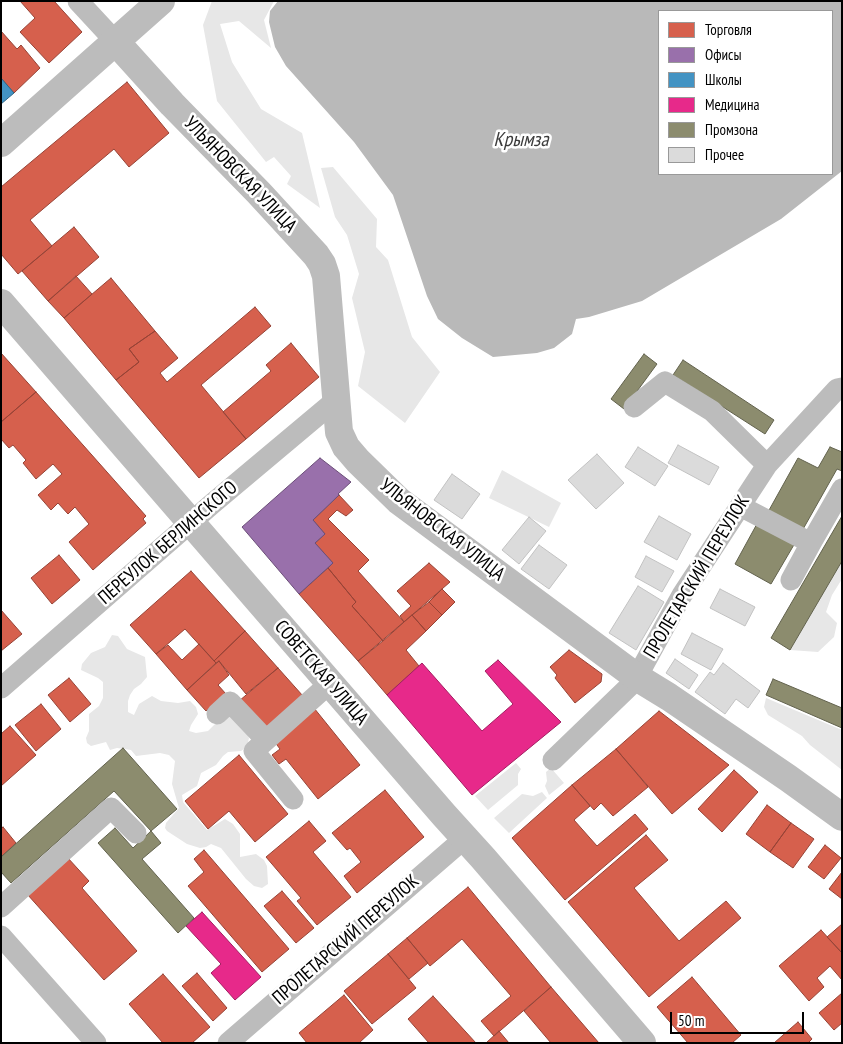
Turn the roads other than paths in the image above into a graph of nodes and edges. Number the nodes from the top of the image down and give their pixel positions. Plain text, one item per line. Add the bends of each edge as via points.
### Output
1 (78, 1) edge
2 (161, 1) edge
3 (115, 41) junction
4 (1, 143) edge
5 (1, 303) edge
6 (839, 388) edge
7 (336, 400) junction
8 (634, 407) dead end
9 (767, 464) junction
10 (842, 489) edge
11 (740, 506) junction
12 (192, 522) junction
13 (811, 543) junction
14 (791, 580) dead end
15 (638, 678) junction
16 (330, 684) junction
17 (1, 688) edge
18 (218, 714) dead end
19 (266, 740) junction
20 (553, 760) dead end
21 (293, 799) dead end
22 (842, 817) edge
23 (136, 833) dead end
24 (465, 838) junction
25 (1, 907) edge
26 (1, 936) edge
27 (96, 1043) edge
28 (228, 1043) edge
29 (642, 1043) edge

1 - 3 street, УЛЬЯНОВСКАЯ УЛИЦА
2 - 3 main road
3 - 4 main road
3 - 7 main road, УЛЬЯНОВСКАЯ УЛИЦА via 259,192 322,264 326,276
5 - 12 main road, СОВЕТСКАЯ УЛИЦА
6 - 9 street, ПРОЛЕТАРСКИЙ ПЕРЕУЛОК
7 - 12 street, ПЕРЕУЛОК БЕРЛИНСКОГО
7 - 15 main road, УЛЬЯНОВСКАЯ УЛИЦА via 340,432 346,447 399,501
8 - 9 street via 665,382 712,411
9 - 11 street, ПРОЛЕТАРСКИЙ ПЕРЕУЛОК
10 - 13 street
11 - 13 street
11 - 15 street, ПРОЛЕТАРСКИЙ ПЕРЕУЛОК via 682,594
12 - 16 main road, СОВЕТСКАЯ УЛИЦА
12 - 17 street, ПЕРЕУЛОК БЕРЛИНСКОГО
13 - 14 street
15 - 20 street, ПРОЛЕТАРСКИЙ ПЕРЕУЛОК
15 - 22 main road, УЛЬЯНОВСКАЯ УЛИЦА
16 - 19 street
16 - 24 main road, СОВЕТСКАЯ УЛИЦА
18 - 19 street via 230,702
19 - 21 street via 254,751
23 - 25 street via 111,808
24 - 28 street, ПРОЛЕТАРСКИЙ ПЕРЕУЛОК
24 - 29 main road, СОВЕТСКАЯ УЛИЦА
26 - 27 street

